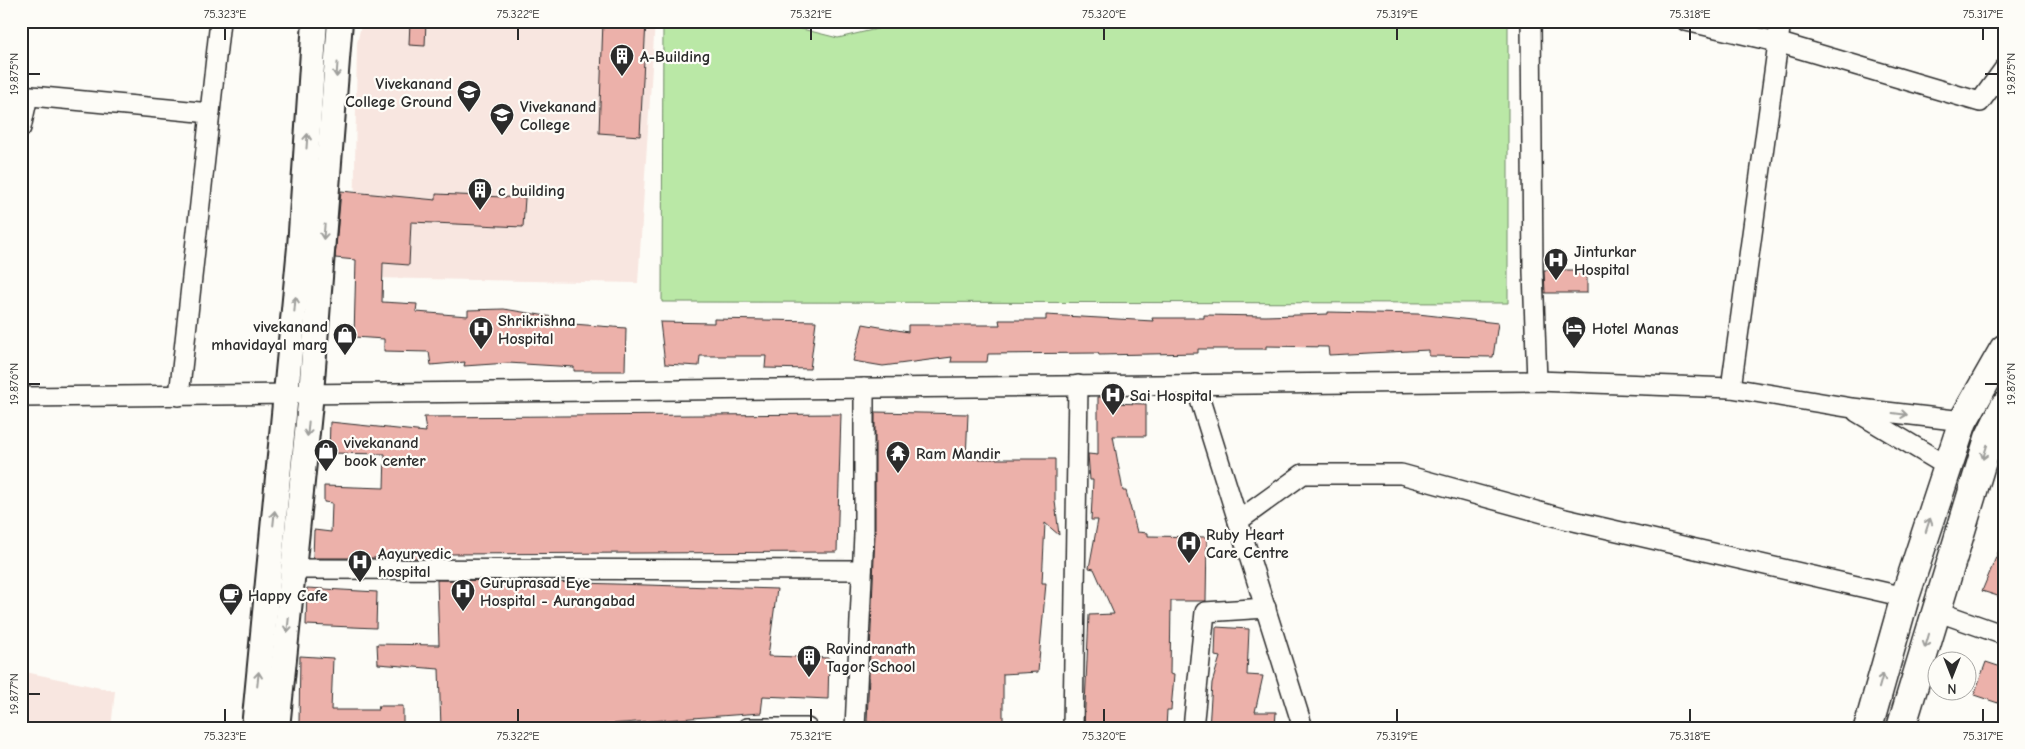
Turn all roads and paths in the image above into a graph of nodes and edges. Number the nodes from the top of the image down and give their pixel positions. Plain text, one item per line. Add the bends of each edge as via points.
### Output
1 (220, 21) edge
2 (315, 21) edge
3 (340, 21) edge
4 (1531, 21) edge
5 (1686, 21) edge
6 (1781, 21) edge
7 (1778, 42) junction
8 (2004, 69) edge
9 (24, 96) edge
10 (210, 113) junction
11 (21, 128) edge
12 (2004, 349) edge
13 (1537, 381) junction
14 (1195, 384) junction
15 (1078, 385) junction
16 (864, 388) junction
17 (1731, 388) junction
18 (287, 393) junction
19 (311, 393) junction
20 (179, 396) junction
21 (21, 397) edge
22 (2004, 407) edge
23 (1852, 408) junction
24 (1963, 421) junction
25 (1948, 466) junction
26 (1238, 521) junction
27 (294, 569) junction
28 (862, 570) junction
29 (1905, 597) junction
30 (1266, 608) junction
31 (1936, 611) junction
32 (2004, 635) edge
33 (254, 728) edge
34 (277, 728) edge
35 (747, 728) edge
36 (807, 728) edge
37 (855, 728) edge
38 (1073, 728) edge
39 (1193, 728) edge
40 (1304, 728) edge
41 (1868, 728) edge
42 (1901, 728) edge

1 - 10 street
18 -> 2 street
3 -> 19 street
4 - 13 street
5 - 7 street
6 - 7 street
7 - 8 street via 1980,102
7 - 17 street
9 - 10 street
9 - 11 street
10 - 20 street
12 - 24 main road
13 - 14 street
13 - 17 street
14 - 15 street
14 - 26 street
15 - 16 street
15 - 38 street
16 - 19 street
16 - 28 street
17 - 23 street
18 - 19 street
18 - 20 street
33 -> 18 street
19 -> 27 street
20 - 21 street
22 -> 31 main road via 1989,438
23 -> 24 street
23 - 25 street
24 - 25 main road
29 -> 25 main road
26 - 29 street via 1303,474 1401,474 1565,519
26 - 30 street
27 - 28 street
27 -> 34 street
28 - 37 street
41 -> 29 main road
30 - 39 street via 1205,612
30 - 40 street
31 - 32 street
31 -> 42 main road
35 - 36 street

